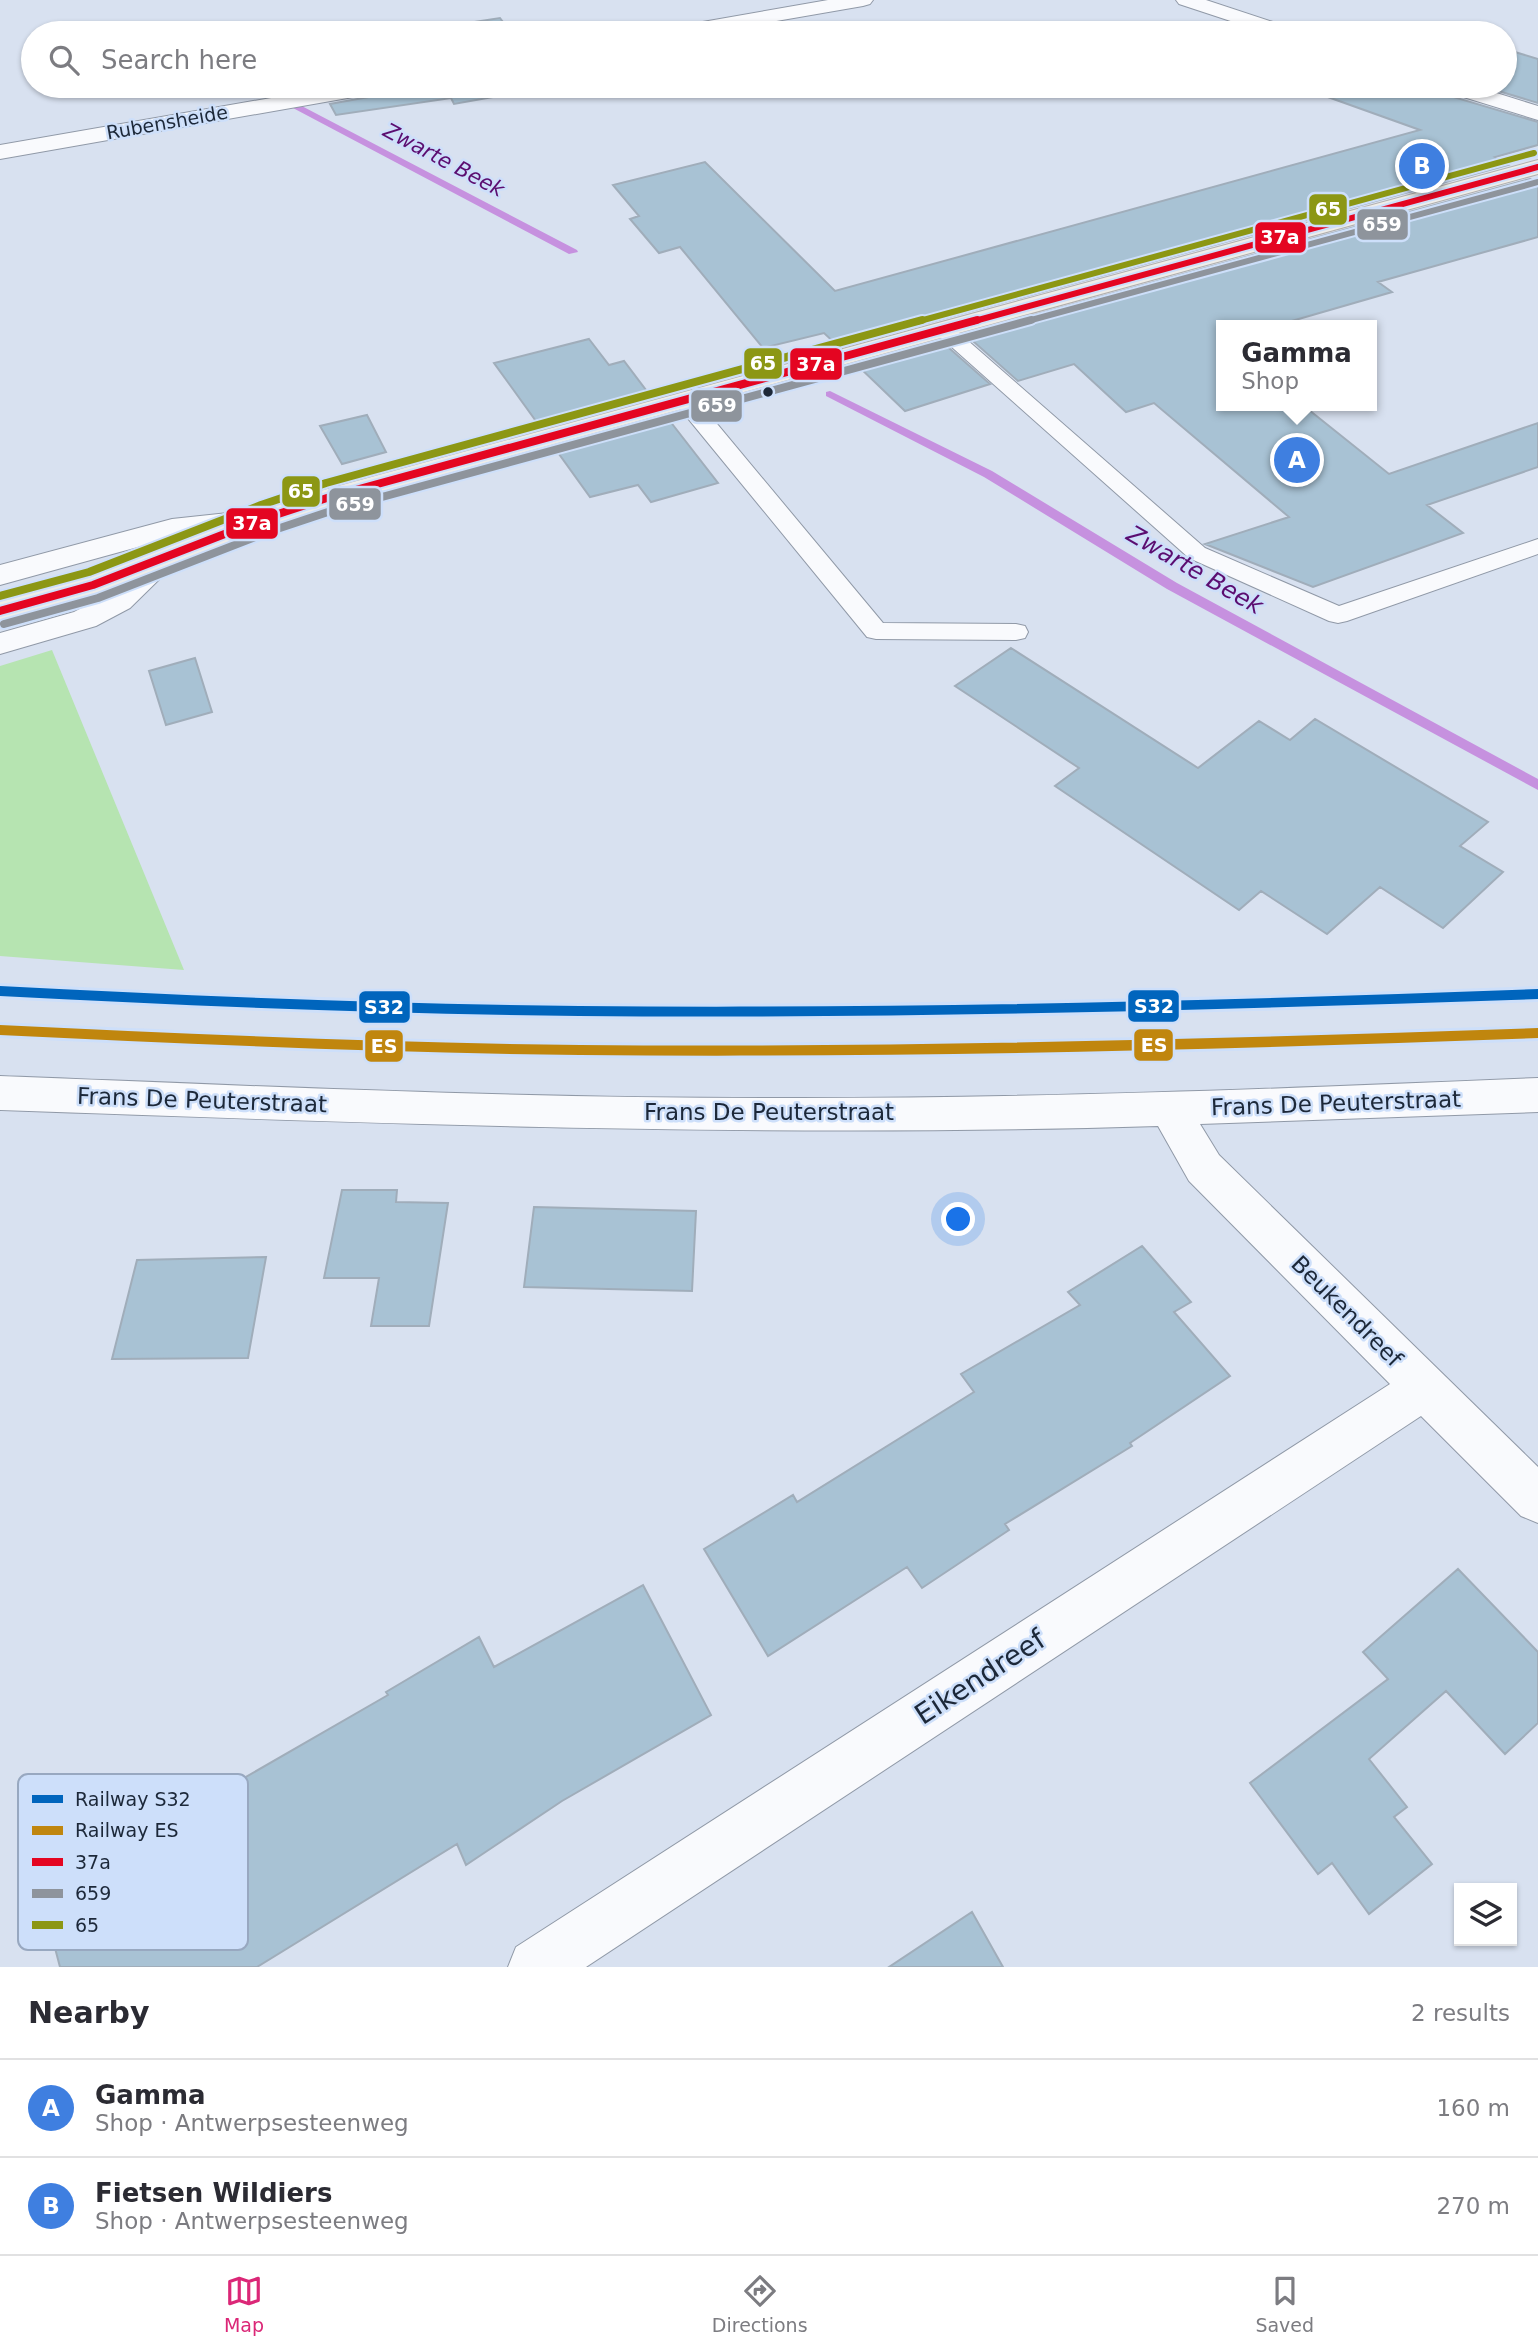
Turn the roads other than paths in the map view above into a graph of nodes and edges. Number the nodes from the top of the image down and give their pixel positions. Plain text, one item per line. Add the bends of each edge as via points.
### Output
1 (863, 0) edge
2 (1186, 0) edge
3 (743, 21) edge
4 (1250, 21) edge
5 (308, 98) edge
6 (1490, 98) edge
7 (1538, 113) edge
8 (0, 152) edge
9 (1538, 167) edge
10 (943, 329) junction
11 (685, 400) junction
12 (265, 518) junction
13 (1538, 546) edge
14 (170, 554) junction
15 (0, 575) edge
16 (0, 611) edge
17 (1016, 632) dead end
18 (0, 644) edge
19 (0, 1093) edge
20 (1538, 1095) edge
21 (1170, 1110) junction
22 (1424, 1388) junction
23 (1538, 1500) edge
24 (536, 1967) edge

1 - 3 street
2 - 4 street
5 - 8 street, Rubensheide
6 - 7 street
9 - 10 main road
10 - 11 main road
10 - 13 lane via 1197,552 1338,615
11 - 12 main road
11 - 17 lane via 876,631
12 - 14 main road
12 - 15 street via 172,528
14 - 16 main road via 93,584
14 - 18 street via 119,601 85,619
19 - 21 street, Frans De Peuterstraat via 763,1115
20 - 21 street, Frans De Peuterstraat
21 - 22 street, Beukendreef via 1204,1168
22 - 23 street, Beukendreef
22 - 24 street, Eikendreef

